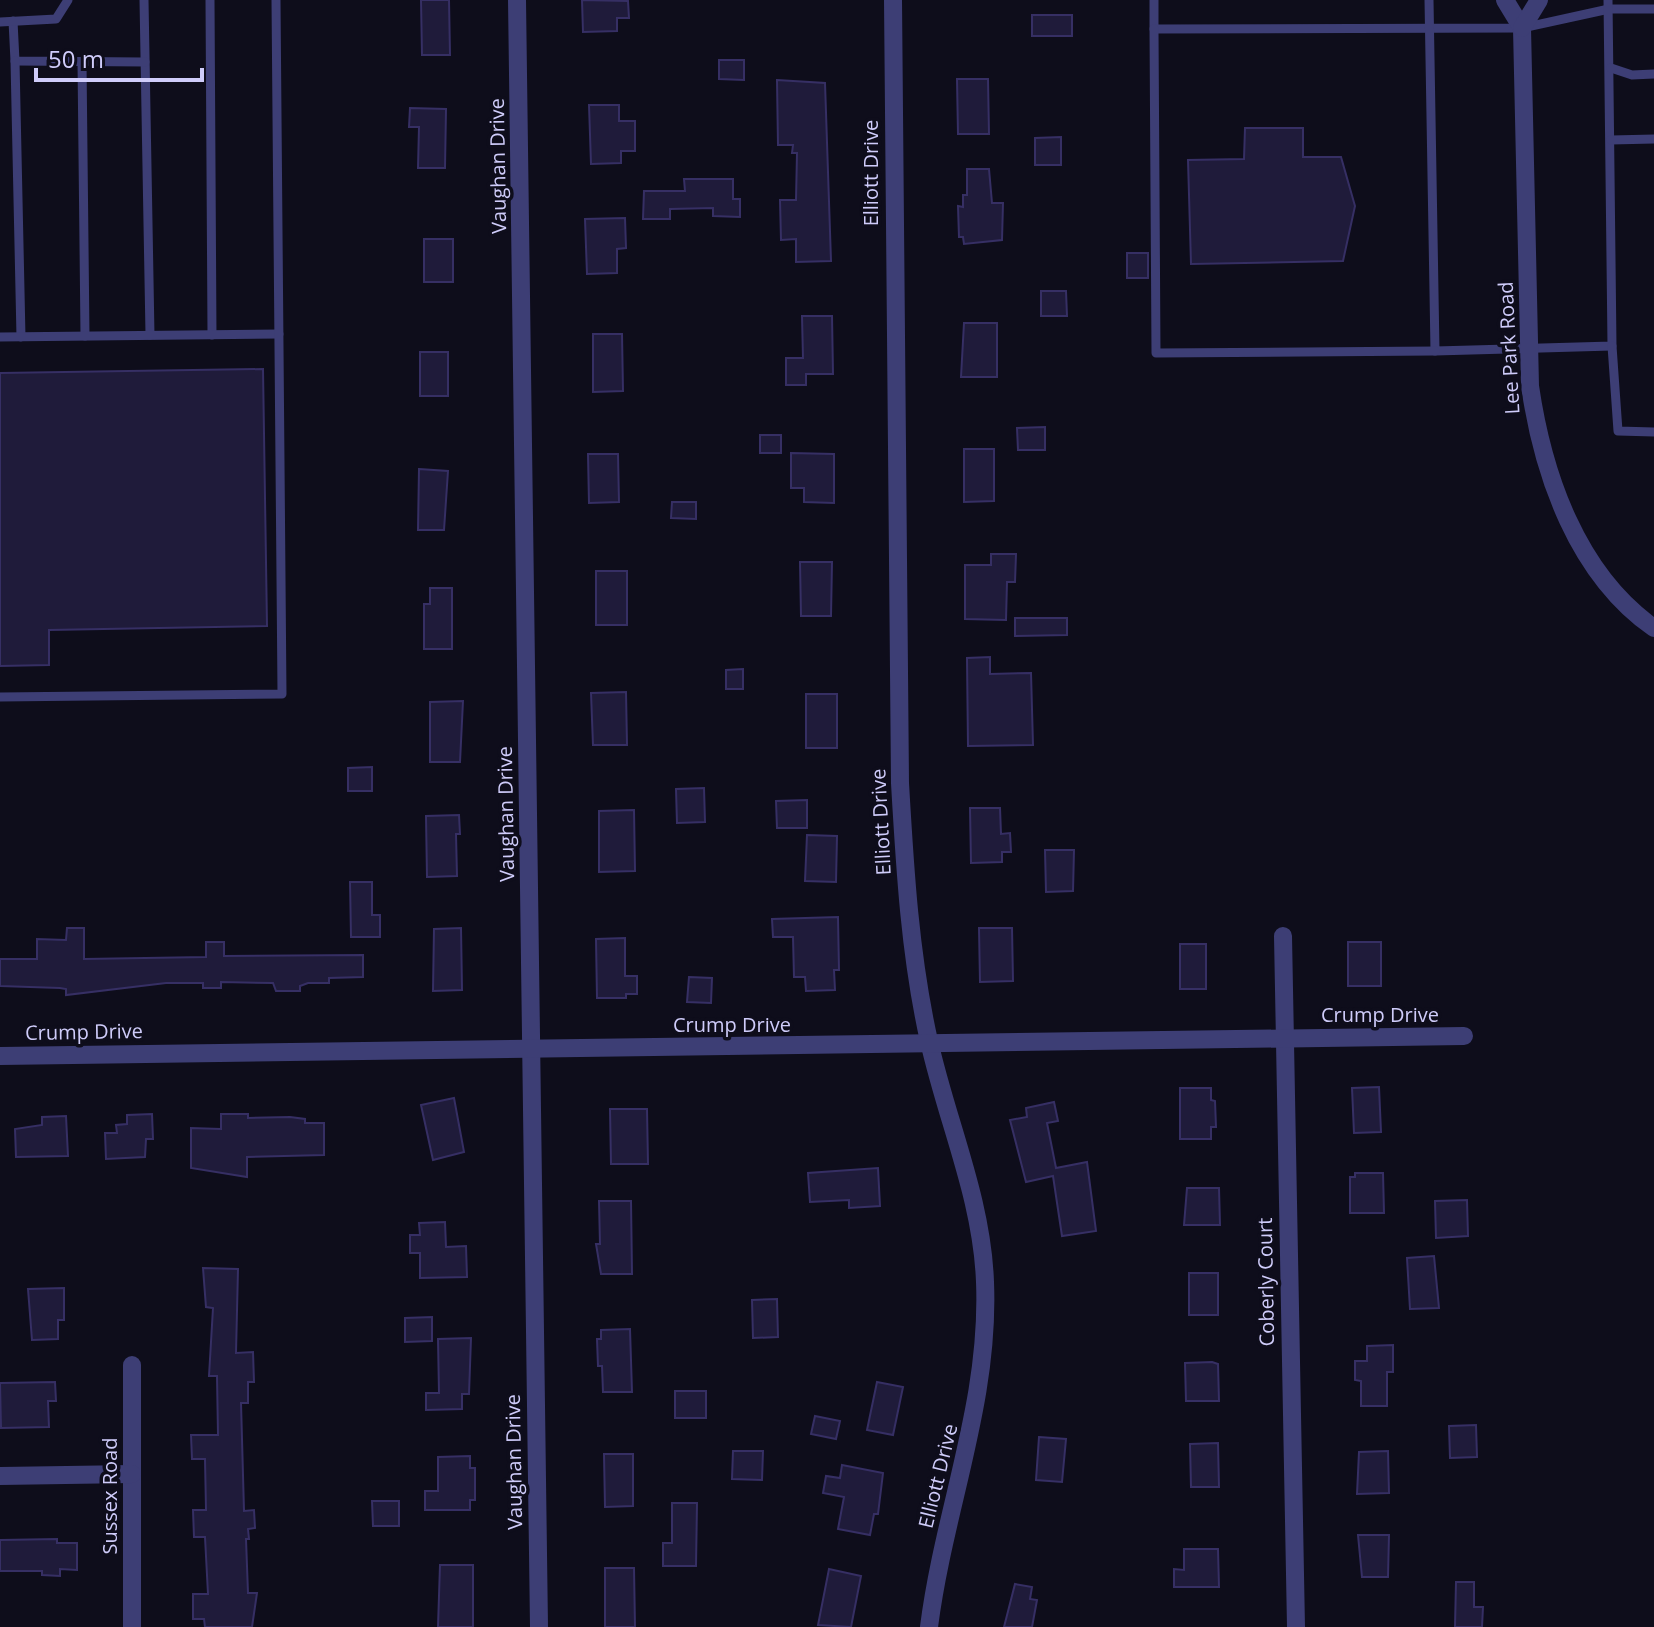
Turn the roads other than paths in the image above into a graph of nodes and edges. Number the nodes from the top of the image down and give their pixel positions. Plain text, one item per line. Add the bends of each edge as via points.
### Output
1 (68, 0) edge
2 (144, 0) edge
3 (210, 0) edge
4 (276, 0) edge
5 (517, 0) edge
6 (893, 0) edge
7 (1154, 0) edge
8 (1429, 0) edge
9 (1505, 0) edge
10 (1539, 0) edge
11 (1608, 5) edge
12 (1654, 9) edge
13 (13, 21) junction
14 (0, 22) edge
15 (1430, 27) junction
16 (1522, 28) junction
17 (1154, 29) junction
18 (15, 61) junction
19 (82, 62) junction
20 (145, 62) junction
21 (1611, 68) junction
22 (1654, 74) edge
23 (1654, 139) edge
24 (1611, 140) junction
25 (279, 334) junction
26 (150, 335) junction
27 (212, 335) junction
28 (85, 336) junction
29 (0, 337) edge
30 (21, 337) junction
31 (1612, 346) junction
32 (1528, 349) junction
33 (1435, 351) junction
34 (1654, 432) edge
35 (1654, 628) edge
36 (0, 697) edge
37 (1283, 936) dead end
38 (1464, 1036) dead end
39 (1284, 1037) junction
40 (930, 1044) junction
41 (532, 1047) junction
42 (0, 1056) edge
43 (132, 1365) dead end
44 (132, 1474) junction
45 (0, 1476) edge
46 (132, 1627) edge
47 (539, 1627) edge
48 (929, 1627) edge
49 (1296, 1627) edge

1 - 13 lane via 56,19
2 - 20 lane
3 - 27 lane
4 - 25 lane
5 - 41 street, Vaughan Drive
6 - 40 street, Elliott Drive via 900,783 915,975
7 - 17 lane
8 - 15 lane
9 - 16 street
10 - 16 street
11 - 12 lane
11 - 16 lane
11 - 21 lane
13 - 14 lane
13 - 18 lane
15 - 16 lane
15 - 17 lane
15 - 33 lane
16 - 32 street, Lee Park Road
17 - 33 lane via 1156,353
18 - 19 lane
18 - 30 lane
19 - 20 lane
19 - 28 lane
20 - 26 lane
21 - 22 lane via 1632,75
21 - 24 lane
23 - 24 lane
24 - 31 lane
25 - 27 lane
25 - 36 lane via 282,694
26 - 27 lane
26 - 28 lane
28 - 30 lane
29 - 30 lane
31 - 32 lane
31 - 34 lane via 1618,431
32 - 33 lane
32 - 35 street, Lee Park Road via 1536,429 1567,520 1594,565
37 - 39 street, Coberly Court
38 - 39 street, Crump Drive
39 - 40 street, Crump Drive
39 - 49 street, Coberly Court
40 - 41 street, Crump Drive
40 - 48 street, Elliott Drive via 971,1187 984,1265 986,1319 977,1410 948,1521
41 - 42 street, Crump Drive
41 - 47 street, Vaughan Drive
43 - 44 street, Sussex Road
44 - 45 street
44 - 46 street, Sussex Road

